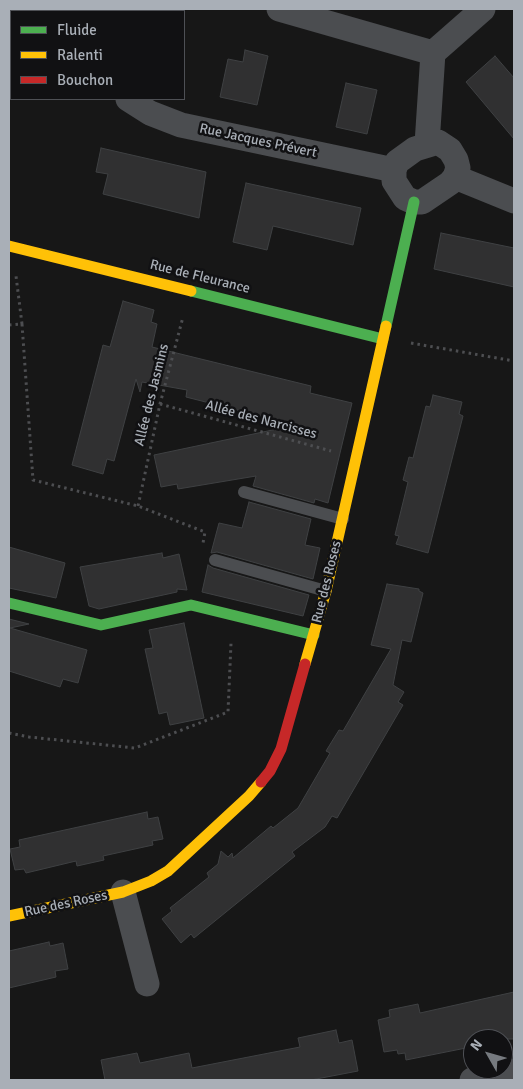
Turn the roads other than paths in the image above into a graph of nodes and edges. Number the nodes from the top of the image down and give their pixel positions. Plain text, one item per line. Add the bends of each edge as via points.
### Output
1 (279, 9) edge
2 (483, 9) edge
3 (434, 54) junction
4 (130, 100) edge
5 (428, 144) junction
6 (394, 170) junction
7 (454, 177) junction
8 (514, 201) edge
9 (414, 202) junction
10 (11, 246) edge
11 (383, 339) junction
12 (244, 492) dead end
13 (343, 519) junction
14 (215, 560) dead end
15 (326, 591) junction
16 (9, 603) edge
17 (314, 634) junction
18 (123, 892) junction
19 (9, 916) edge
20 (147, 984) dead end
21 (514, 1071) edge
22 (472, 1080) edge

1 - 3 street
2 - 3 street
3 - 5 street
4 - 6 street, Rue Jacques Prévert via 150,113 181,125
5 - 6 street via 407,153
5 - 7 street via 438,142 450,150 458,168
6 - 9 street via 398,189 405,198
7 - 8 street
7 - 9 street via 422,202
9 - 11 street, Rue des Roses
10 - 11 street, Rue de Fleurance
11 - 13 street, Rue des Roses
12 - 13 lane
13 - 15 street, Rue des Roses
14 - 15 lane
15 - 17 street, Rue des Roses
16 - 17 street via 102,625 191,604
17 - 18 street, Rue des Roses via 281,749 270,771 249,796 168,871
18 - 19 street, Rue des Roses
18 - 20 street, Rue des Roses
21 - 22 street

